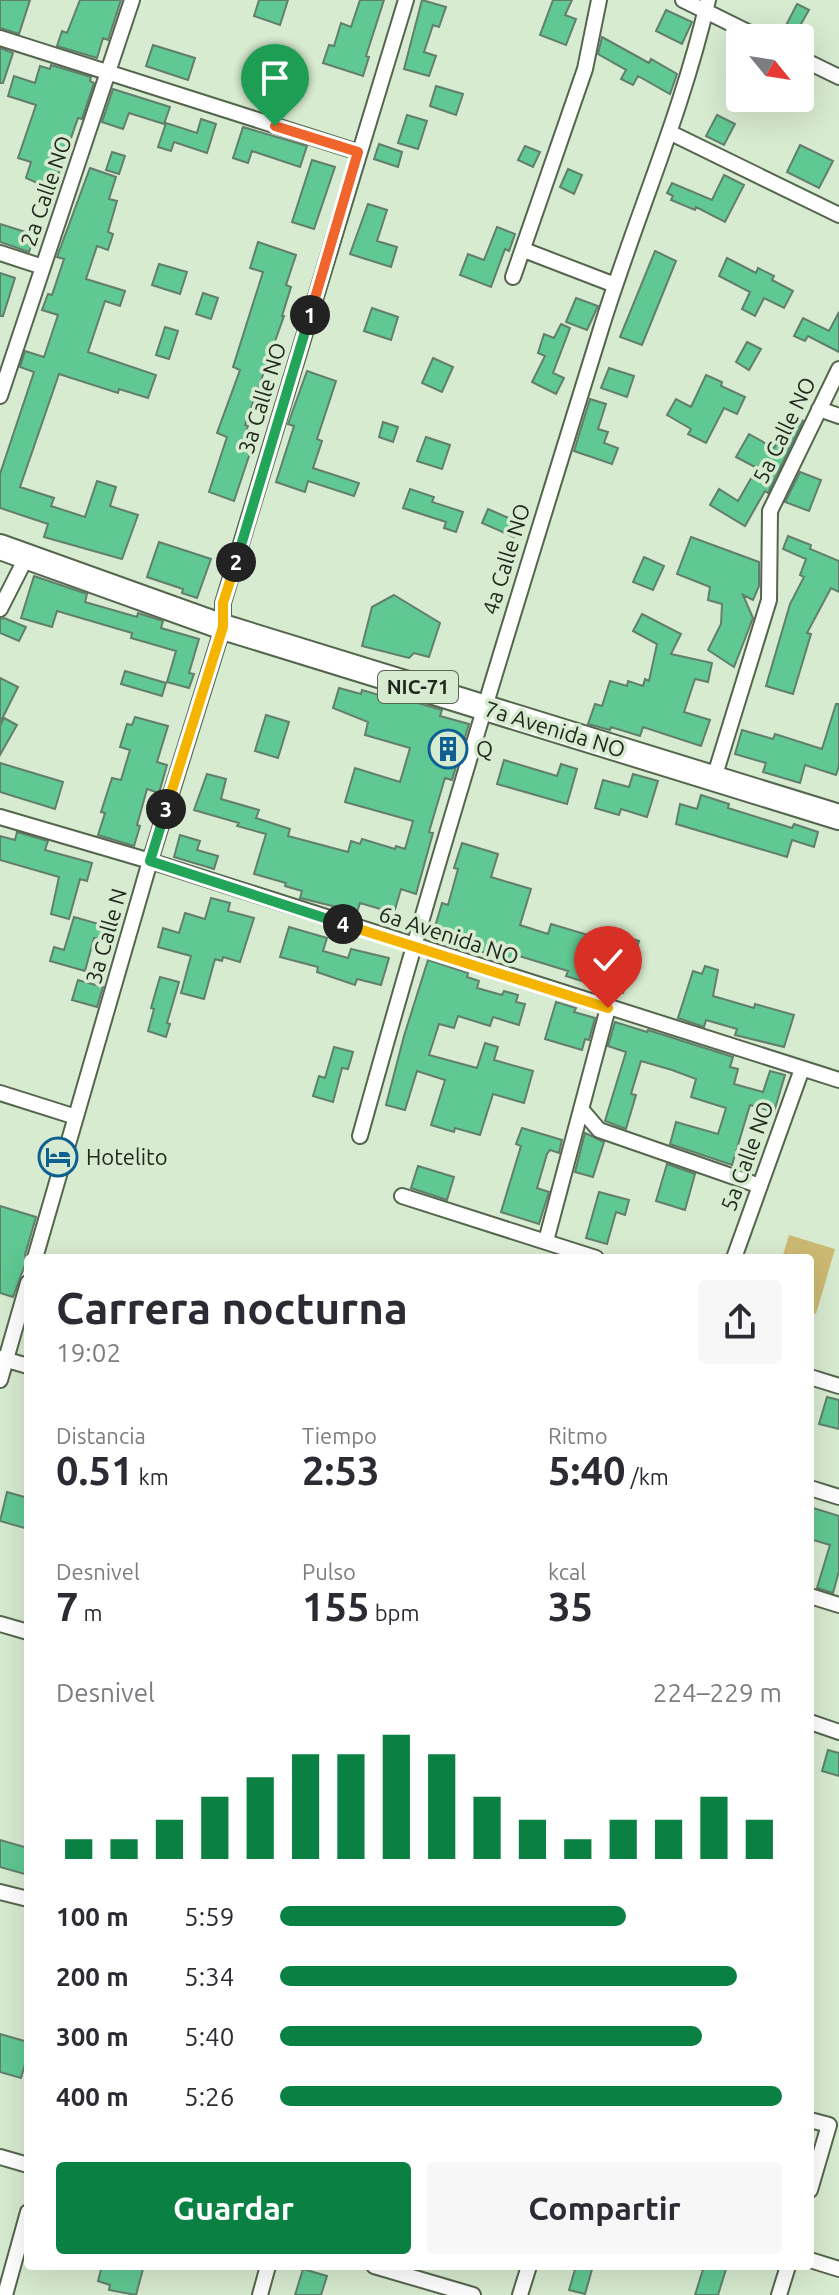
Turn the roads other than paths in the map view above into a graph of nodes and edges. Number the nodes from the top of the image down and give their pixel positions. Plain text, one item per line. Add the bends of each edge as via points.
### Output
1 (132, 0) edge
2 (406, 0) edge
3 (599, 0) edge
4 (683, 0) edge
5 (707, 6) edge
6 (737, 24) edge
7 (0, 38) edge
8 (814, 65) edge
9 (109, 72) junction
10 (839, 77) edge
11 (671, 133) junction
12 (358, 152) junction
13 (839, 215) edge
14 (524, 250) junction
15 (0, 253) edge
16 (43, 267) junction
17 (513, 277) dead end
18 (615, 285) junction
19 (839, 369) edge
20 (0, 396) edge
21 (819, 409) junction
22 (839, 416) edge
23 (0, 547) edge
24 (27, 556) junction
25 (0, 609) edge
26 (223, 627) junction
27 (484, 707) junction
28 (714, 778) junction
29 (0, 817) edge
30 (839, 817) edge
31 (150, 861) junction
32 (412, 946) junction
33 (608, 1008) junction
34 (802, 1069) junction
35 (839, 1080) edge
36 (0, 1093) edge
37 (581, 1109) junction
38 (76, 1117) junction
39 (360, 1136) dead end
40 (760, 1186) junction
41 (402, 1196) dead end
42 (546, 1241) junction
43 (36, 1254) edge
44 (584, 1254) edge
45 (735, 1254) edge
46 (24, 1295) edge
47 (3, 1358) edge
48 (24, 1365) edge
49 (814, 1378) edge
50 (0, 1380) edge
51 (839, 1386) edge
52 (814, 1489) edge
53 (839, 1497) edge
54 (814, 1597) edge
55 (839, 1605) edge
56 (0, 1624) edge
57 (24, 1631) edge
58 (814, 1723) edge
59 (839, 1732) edge
60 (0, 1892) edge
61 (24, 1898) edge
62 (814, 2121) edge
63 (0, 2157) edge
64 (24, 2164) edge
65 (814, 2176) edge
66 (24, 2226) edge
67 (814, 2261) edge
68 (839, 2268) edge
69 (267, 2270) edge
70 (388, 2270) edge
71 (528, 2270) edge
72 (787, 2270) edge
73 (5, 2295) edge
74 (260, 2295) edge
75 (473, 2295) edge
76 (520, 2295) edge
77 (779, 2295) edge

1 - 9 street, 2a Calle NO
2 - 12 street, 3a Calle NO
3 - 14 street via 585,69
4 - 5 street
5 - 6 street
5 - 11 street, 4a Calle NO
7 - 9 street
8 - 10 street
9 - 12 street
9 - 16 street, 2a Calle NO
11 - 13 street
11 - 18 street, 4a Calle NO
12 - 26 street, 3a Calle NO via 223,603
14 - 17 street
14 - 18 street
15 - 16 street
16 - 20 street, 2a Calle NO
18 - 27 street, 4a Calle NO
19 - 21 street, 5a Calle NO
21 - 22 street
21 - 28 street, 5a Calle NO via 770,511 769,600
23 - 24 highway, 7a Avenida NO / NIC-71
24 - 25 street
24 - 26 highway, 7a Avenida NO / NIC-71
26 - 27 highway, 7a Avenida NO / NIC-71
26 - 31 street, 3a Calle N
27 - 28 highway, 7a Avenida NO / NIC-71
27 - 32 street, 4a Calle NO
28 - 30 highway, 7a Avenida NO / NIC-71
29 - 31 street, 6a Avenida NO
31 - 32 street, 6a Avenida NO
31 - 38 street, 3a Calle N
32 - 33 street, 6a Avenida NO
32 - 39 street, 4a Calle NO
33 - 34 street, 6a Avenida NO
33 - 37 street
34 - 35 street, 6a Avenida NO
34 - 40 street, 5a Calle NO
36 - 38 street
37 - 40 street via 599,1130
37 - 42 street
38 - 43 street, 3a Calle N
40 - 45 street, 5a Calle NO
41 - 42 street
42 - 44 street
46 - 47 street
47 - 48 street
47 - 50 street
49 - 51 street
52 - 53 street
54 - 55 street
56 - 57 street
58 - 59 street
60 - 61 street
62 - 65 street via 829,2125
63 - 64 street
66 - 73 street
67 - 68 street
69 - 74 street
70 - 75 street
71 - 76 street
72 - 77 street

